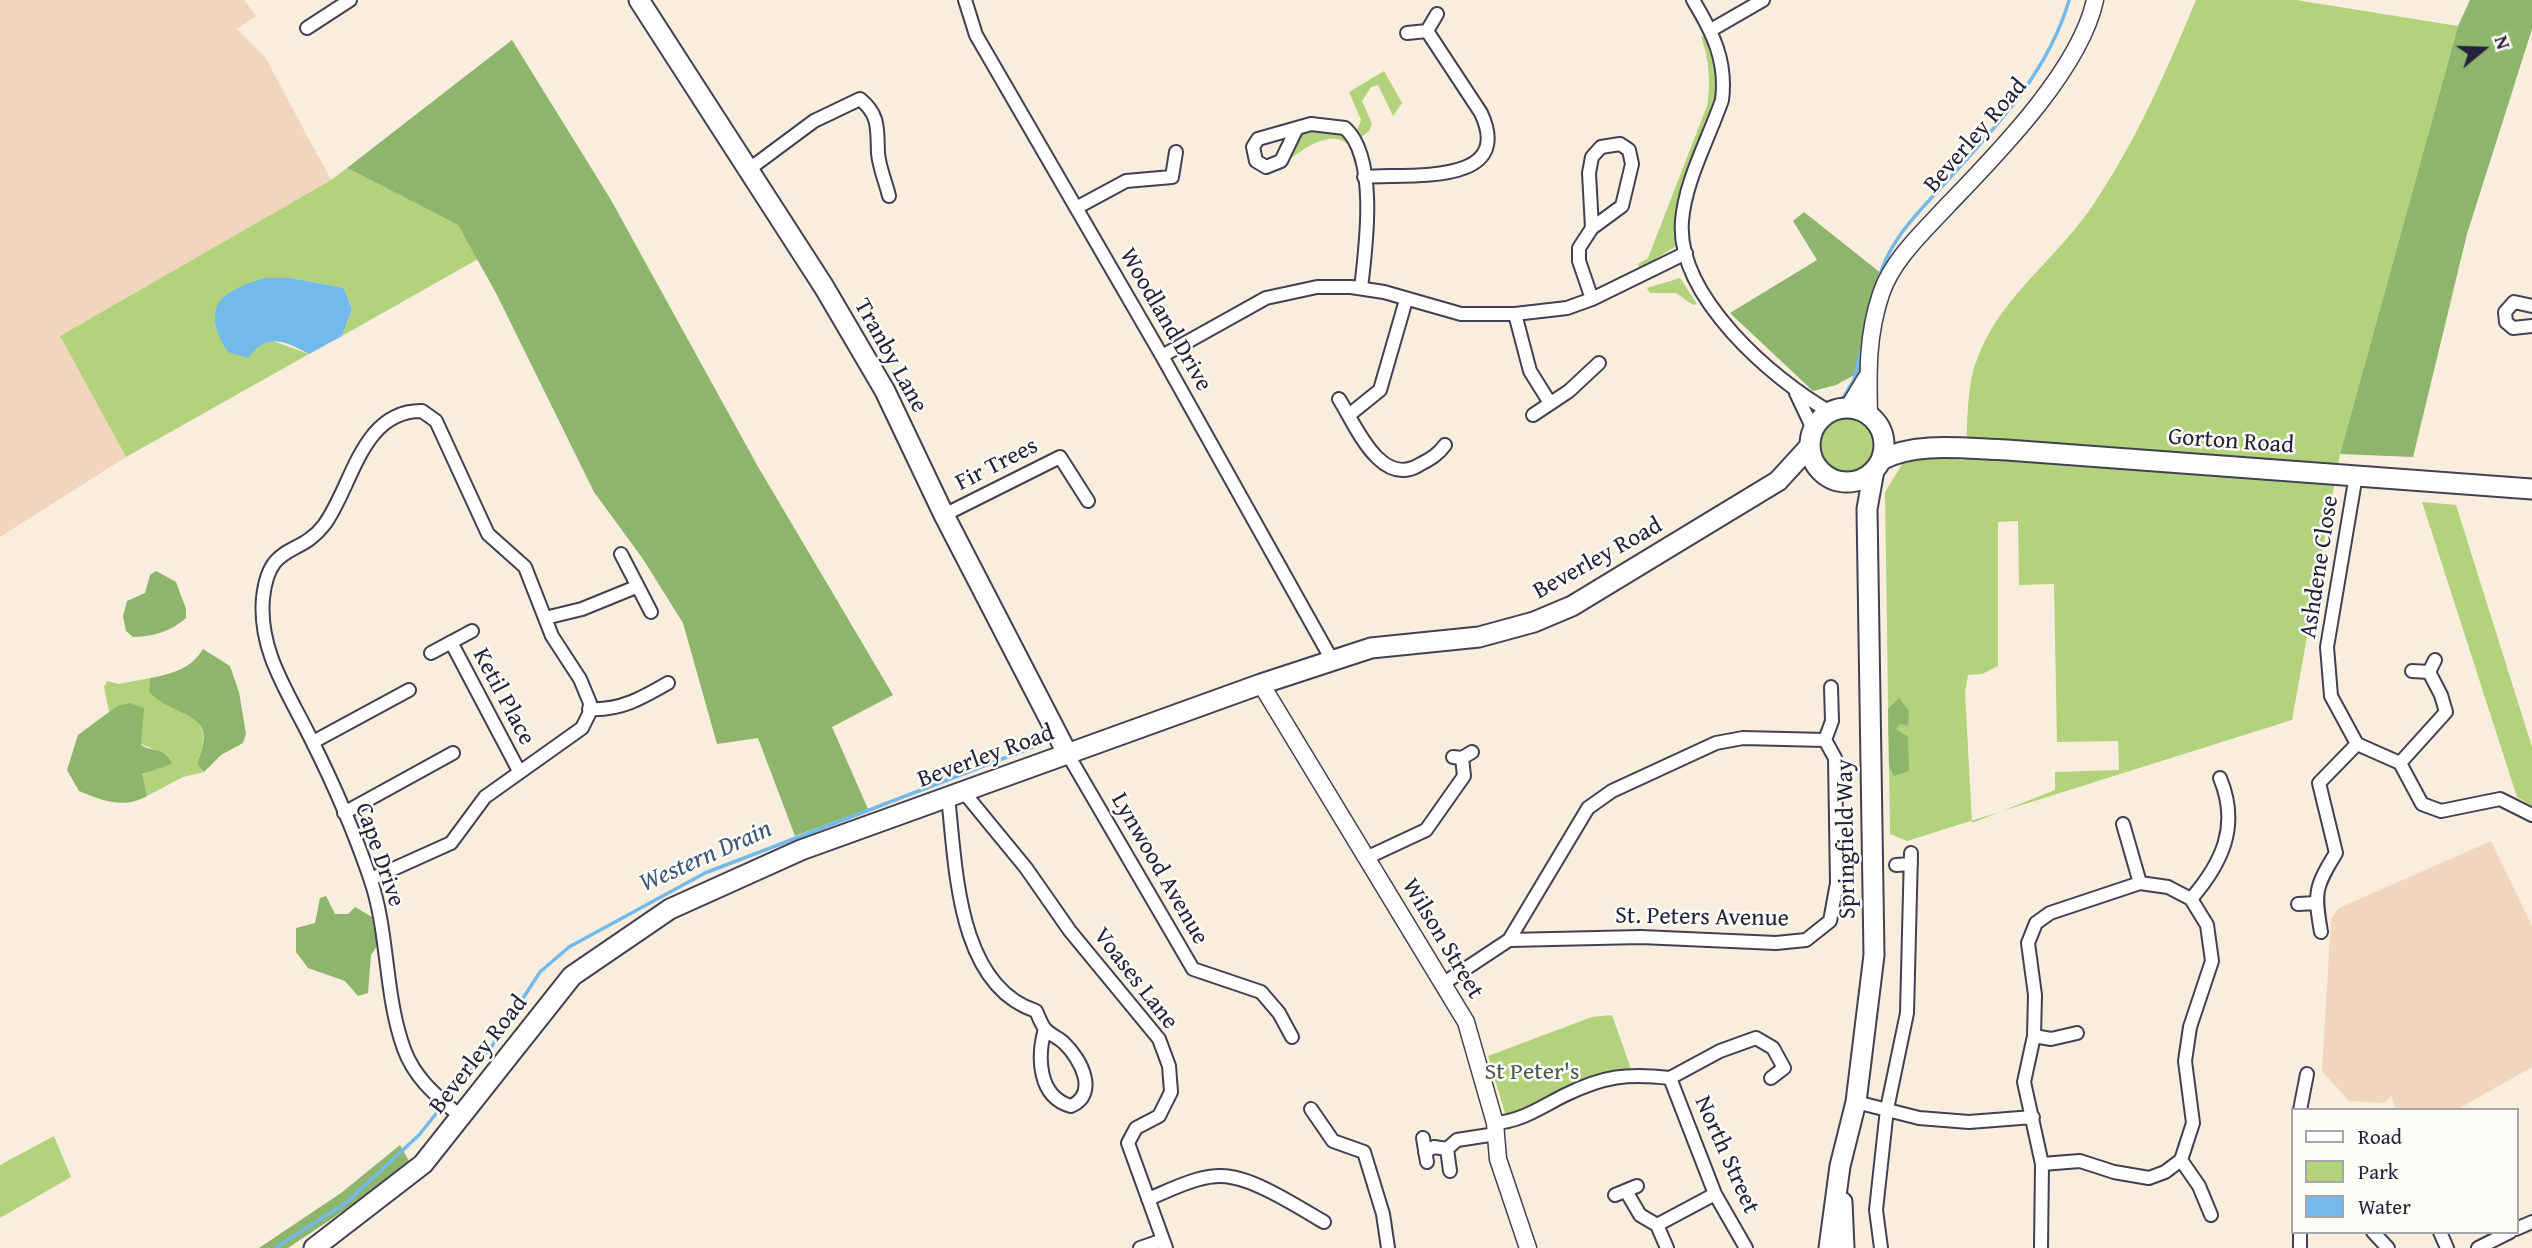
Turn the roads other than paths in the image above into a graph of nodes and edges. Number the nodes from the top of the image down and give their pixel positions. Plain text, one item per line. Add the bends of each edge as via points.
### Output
1 (350, 0) edge
2 (639, 0) edge
3 (965, 0) edge
4 (1693, 0) edge
5 (1763, 0) edge
6 (2095, 0) edge
7 (1437, 14) dead end
8 (307, 28) dead end
9 (1711, 30) junction
10 (1427, 31) junction
11 (1407, 33) dead end
12 (1297, 128) dead end
13 (1176, 152) dead end
14 (748, 170) junction
15 (1364, 177) junction
16 (889, 197) dead end
17 (1076, 208) junction
18 (1592, 228) junction
19 (1686, 253) junction
20 (1361, 288) junction
21 (1592, 299) junction
22 (1406, 300) junction
23 (2532, 306) edge
24 (1515, 314) junction
25 (2532, 326) edge
26 (1162, 356) junction
27 (1599, 363) dead end
28 (1866, 378) junction
29 (1796, 393) junction
30 (1339, 398) dead end
31 (1550, 402) junction
32 (1839, 410) junction
33 (1349, 415) junction
34 (1533, 415) dead end
35 (1875, 423) junction
36 (1812, 438) junction
37 (1927, 449) junction
38 (1443, 454) dead end
39 (1877, 465) junction
40 (1822, 472) junction
41 (2356, 475) junction
42 (1778, 481) junction
43 (1841, 482) junction
44 (2532, 489) edge
45 (1088, 501) dead end
46 (1867, 509) junction
47 (944, 515) junction
48 (621, 554) dead end
49 (636, 587) junction
50 (651, 612) dead end
51 (545, 618) junction
52 (472, 631) dead end
53 (451, 642) junction
54 (431, 653) dead end
55 (1332, 660) junction
56 (2412, 671) dead end
57 (668, 683) dead end
58 (1261, 684) junction
59 (1831, 687) dead end
60 (409, 690) dead end
61 (589, 709) junction
62 (1825, 740) junction
63 (313, 742) junction
64 (2357, 744) junction
65 (453, 753) dead end
66 (1067, 753) junction
67 (1462, 756) dead end
68 (2400, 763) junction
69 (519, 771) junction
70 (2238, 785) dead end
71 (955, 793) junction
72 (344, 813) junction
73 (2532, 814) edge
74 (2123, 821) dead end
75 (1366, 858) junction
76 (1896, 865) dead end
77 (371, 879) junction
78 (2140, 883) junction
79 (2191, 899) junction
80 (2316, 903) junction
81 (2298, 905) dead end
82 (2321, 932) dead end
83 (1509, 940) junction
84 (1444, 983) junction
85 (1045, 1029) junction
86 (2077, 1033) dead end
87 (2034, 1036) junction
88 (1291, 1038) dead end
89 (2307, 1074) dead end
90 (1670, 1078) junction
91 (1771, 1079) dead end
92 (1856, 1102) junction
93 (2300, 1108) edge
94 (1311, 1109) dead end
95 (1887, 1109) junction
96 (461, 1117) junction
97 (2033, 1117) junction
98 (1495, 1128) junction
99 (1423, 1138) dead end
100 (1447, 1149) junction
101 (2181, 1160) junction
102 (2042, 1164) junction
103 (1840, 1166) junction
104 (1450, 1171) dead end
105 (1626, 1191) dead end
106 (1715, 1194) junction
107 (1148, 1199) junction
108 (2212, 1217) dead end
109 (1316, 1221) dead end
110 (1657, 1225) junction
111 (2375, 1234) edge
112 (2506, 1234) edge
113 (1164, 1244) edge
114 (1527, 1246) edge
115 (314, 1248) edge
116 (1140, 1248) edge
117 (1388, 1248) edge
118 (1667, 1248) edge
119 (1746, 1248) edge
120 (1829, 1248) edge
121 (1844, 1248) edge
122 (1881, 1248) edge
123 (2041, 1248) edge
124 (2388, 1248) edge
125 (2478, 1248) edge

1 - 8 street
2 - 14 main road, Tranby Lane
3 - 17 street, Woodland Drive via 976,35
4 - 9 street
5 - 9 street
6 - 28 street, Beverley Road via 2091,18 2057,80 1980,172 1912,243 1881,293
7 - 10 street
9 - 19 street via 1724,85 1683,212
10 - 11 street
10 - 15 street via 1481,113 1487,126 1484,151 1468,169 1452,173
12 - 15 street via 1321,122 1345,128 1358,143
13 - 17 street via 1172,177 1126,181
14 - 16 street via 814,121 860,99 872,109 879,130 878,155
14 - 47 main road, Tranby Lane via 885,391
15 - 20 street via 1367,244
17 - 26 street, Woodland Drive
18 - 18 street via 1592,157 1601,147 1620,144 1629,150 1632,164 1622,206
18 - 21 street via 1579,248 1578,261
19 - 21 street
19 - 29 street via 1724,323 1743,347
20 - 22 street
20 - 26 street via 1317,287 1266,298
21 - 24 street via 1567,308
22 - 24 street via 1461,314
22 - 33 street via 1380,390
23 - 25 street via 2514,302 2505,312 2506,322 2513,328
24 - 31 street via 1530,371
26 - 55 street, Woodland Drive
27 - 31 street
28 - 32 street, Beverley Road
28 - 35 street, Beverley Road
29 - 32 street
29 - 36 street
30 - 33 street
31 - 34 street
32 - 35 main road
32 - 36 main road
33 - 38 street via 1363,441 1398,471 1412,470
35 - 37 main road, Gorton Road
35 - 39 main road via 1884,440
36 - 40 main road via 1811,456
36 - 42 main road, Beverley Road
37 - 39 main road, Gorton Road via 1897,452
37 - 41 main road, Gorton Road via 2007,450
39 - 43 main road via 1864,478
39 - 46 main road, Springfield Way
40 - 42 main road, Beverley Road
40 - 43 main road
41 - 44 main road, Gorton Road
41 - 64 street, Ashdene Close via 2327,647 2331,696
42 - 55 main road, Beverley Road via 1572,606 1534,622 1479,637 1371,648
43 - 46 main road
45 - 47 street, Fir Trees via 1060,457
46 - 92 main road, Springfield Way via 1874,955
47 - 66 main road, Tranby Lane
48 - 49 street
49 - 50 street
49 - 51 street
51 - 61 street via 557,646 580,678
51 - 63 street, Cape Drive via 525,567 488,534 436,421 422,411 387,424 351,467 321,529 273,563 263,599 270,658
52 - 53 street, Ketil Place
53 - 54 street, Ketil Place
53 - 69 street, Ketil Place
55 - 58 main road, Beverley Road
56 - 68 street via 2432,666 2446,712
57 - 61 street via 630,704
58 - 66 main road, Beverley Road
58 - 75 street, Wilson Street
59 - 62 street via 1832,721
60 - 63 street
61 - 69 street via 582,727
62 - 83 street via 1743,738 1716,743 1612,791 1588,808
62 - 83 street, St. Peters Avenue via 1835,758 1837,883 1830,922 1806,940
63 - 72 street, Cape Drive
64 - 68 street
64 - 80 street via 2319,783 2341,853 2318,882
65 - 72 street
66 - 71 main road, Beverley Road
66 - 88 street, Lynwood Avenue via 1193,969 1261,992 1279,1013
67 - 75 street via 1464,776 1426,830
68 - 73 street via 2416,796 2430,808 2451,809 2500,799
69 - 77 street via 485,797 451,843
70 - 79 street via 2222,783 2228,837 2215,871
71 - 85 street via 963,917 971,943 1006,992 1036,1010
71 - 96 main road, Beverley Road via 801,850 670,909 572,976
71 - 107 street, Voases Lane via 1026,868 1070,931 1159,1039 1169,1066 1171,1092 1159,1116 1136,1128 1128,1143
72 - 77 street, Cape Drive
74 - 78 street
75 - 84 street, Wilson Street
76 - 95 street, Springfield Way via 1911,859 1908,1013
77 - 96 street, Cape Drive via 404,1049 419,1080
78 - 79 street via 2168,887
78 - 87 street via 2050,913 2036,923 2028,943 2035,995
79 - 101 street via 2207,925 2212,961 2190,1027 2186,1061 2193,1123
80 - 81 street
80 - 82 street
83 - 84 street
84 - 98 street, Wilson Street via 1466,1022
85 - 85 street via 1073,1053 1086,1081 1086,1094 1071,1107 1052,1096 1045,1084 1041,1052
86 - 87 street via 2051,1039
87 - 97 street via 2024,1082
89 - 93 street
90 - 91 street via 1756,1038 1773,1048 1784,1068
90 - 98 street via 1620,1075
90 - 106 street, North Street
92 - 95 street
92 - 103 main road, Springfield Way
94 - 117 street via 1334,1141 1364,1152
95 - 97 street via 1919,1118 1969,1122
95 - 122 street, Springfield Way via 1876,1210
96 - 115 main road, Beverley Road via 423,1164
97 - 102 street
98 - 100 street via 1457,1140
98 - 114 street, Wilson Street via 1498,1159
99 - 100 street via 1426,1157 1434,1147
100 - 104 street
101 - 102 street via 2149,1178 2080,1161
101 - 108 street
102 - 123 street
103 - 120 main road, Springfield Way
103 - 121 main road, Springfield Way
105 - 110 street via 1640,1215
106 - 110 street
106 - 119 street, North Street
107 - 109 street via 1192,1181 1231,1177 1277,1195
107 - 113 street, Voases Lane
110 - 118 street
111 - 124 street
112 - 125 street
113 - 116 street

